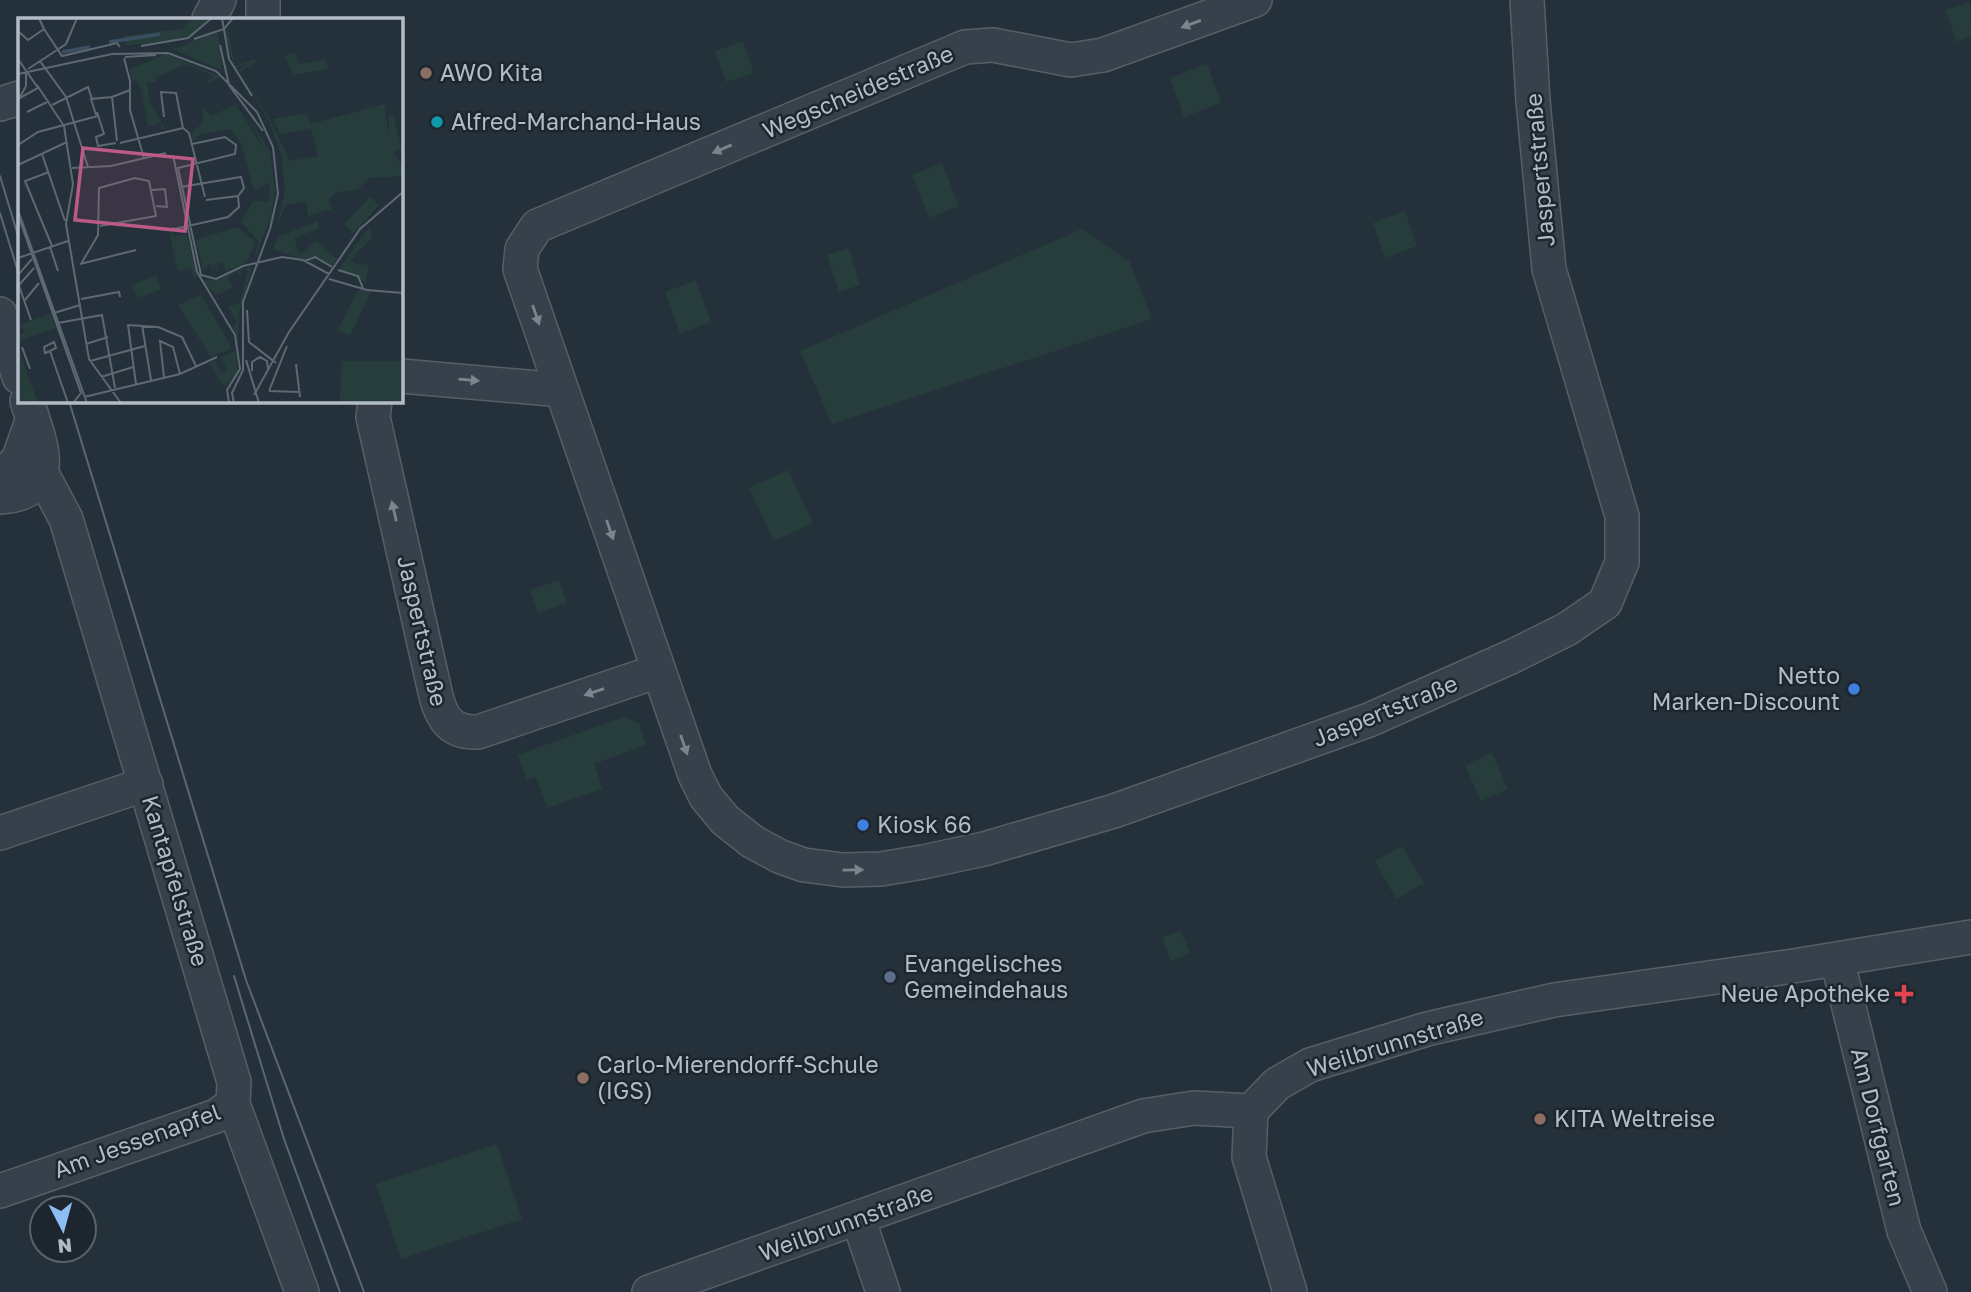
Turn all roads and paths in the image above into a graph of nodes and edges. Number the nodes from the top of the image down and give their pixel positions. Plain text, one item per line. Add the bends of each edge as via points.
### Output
1 (219, 0) edge
2 (263, 0) edge
3 (1255, 0) edge
4 (1527, 0) edge
5 (210, 18) edge
6 (263, 18) edge
7 (18, 98) edge
8 (0, 104) edge
9 (522, 249) joint
10 (0, 314) edge
11 (18, 374) edge
12 (402, 376) edge
13 (562, 390) junction
14 (375, 402) edge
15 (30, 411) edge
16 (41, 472) junction
17 (0, 477) edge
18 (0, 497) edge
19 (658, 671) junction
20 (146, 784) junction
21 (0, 833) edge
22 (1971, 937) edge
23 (1837, 959) junction
24 (233, 1104) junction
25 (1251, 1111) junction
26 (0, 1191) edge
27 (858, 1218) junction
28 (302, 1292) edge
29 (649, 1292) edge
30 (883, 1292) edge
31 (1290, 1292) edge
32 (1930, 1292) edge

1 - 5 street
2 - 6 street
3 -> 9 street, Wegscheidestraße via 1092,57 1071,60 993,46 965,47 537,226
19 -> 4 street, Jaspertstraße via 695,775 725,820 753,842 793,861 843,870 881,869 1022,839 1253,763 1382,715 1483,670 1567,629 1605,603 1622,562 1622,516 1549,269
7 - 8 street
9 -> 13 street, Jaspertstraße via 520,269
10 - 11 street
12 -> 13 street
13 -> 19 street, Jaspertstraße
19 -> 14 street, Jaspertstraße via 478,732 455,729 445,721 373,416
15 - 16 street via 44,449
15 - 17 street via 18,460
16 - 18 street via 18,494
16 - 20 street, Kantapfelstraße via 66,519
20 - 21 street
20 - 24 street, Kantapfelstraße via 234,1082
22 - 23 street, Weilbrunnstraße
23 - 25 street, Weilbrunnstraße via 1554,1000 1427,1029 1310,1065 1277,1084
23 - 32 street, Am Dorfgarten via 1904,1231
24 - 26 street, Am Jessenapfel via 216,1116
24 - 28 street, Kantapfelstraße
25 - 27 street, Weilbrunnstraße via 1194,1108 1143,1116
25 - 31 street via 1249,1157
27 - 29 street, Weilbrunnstraße
27 - 30 street

